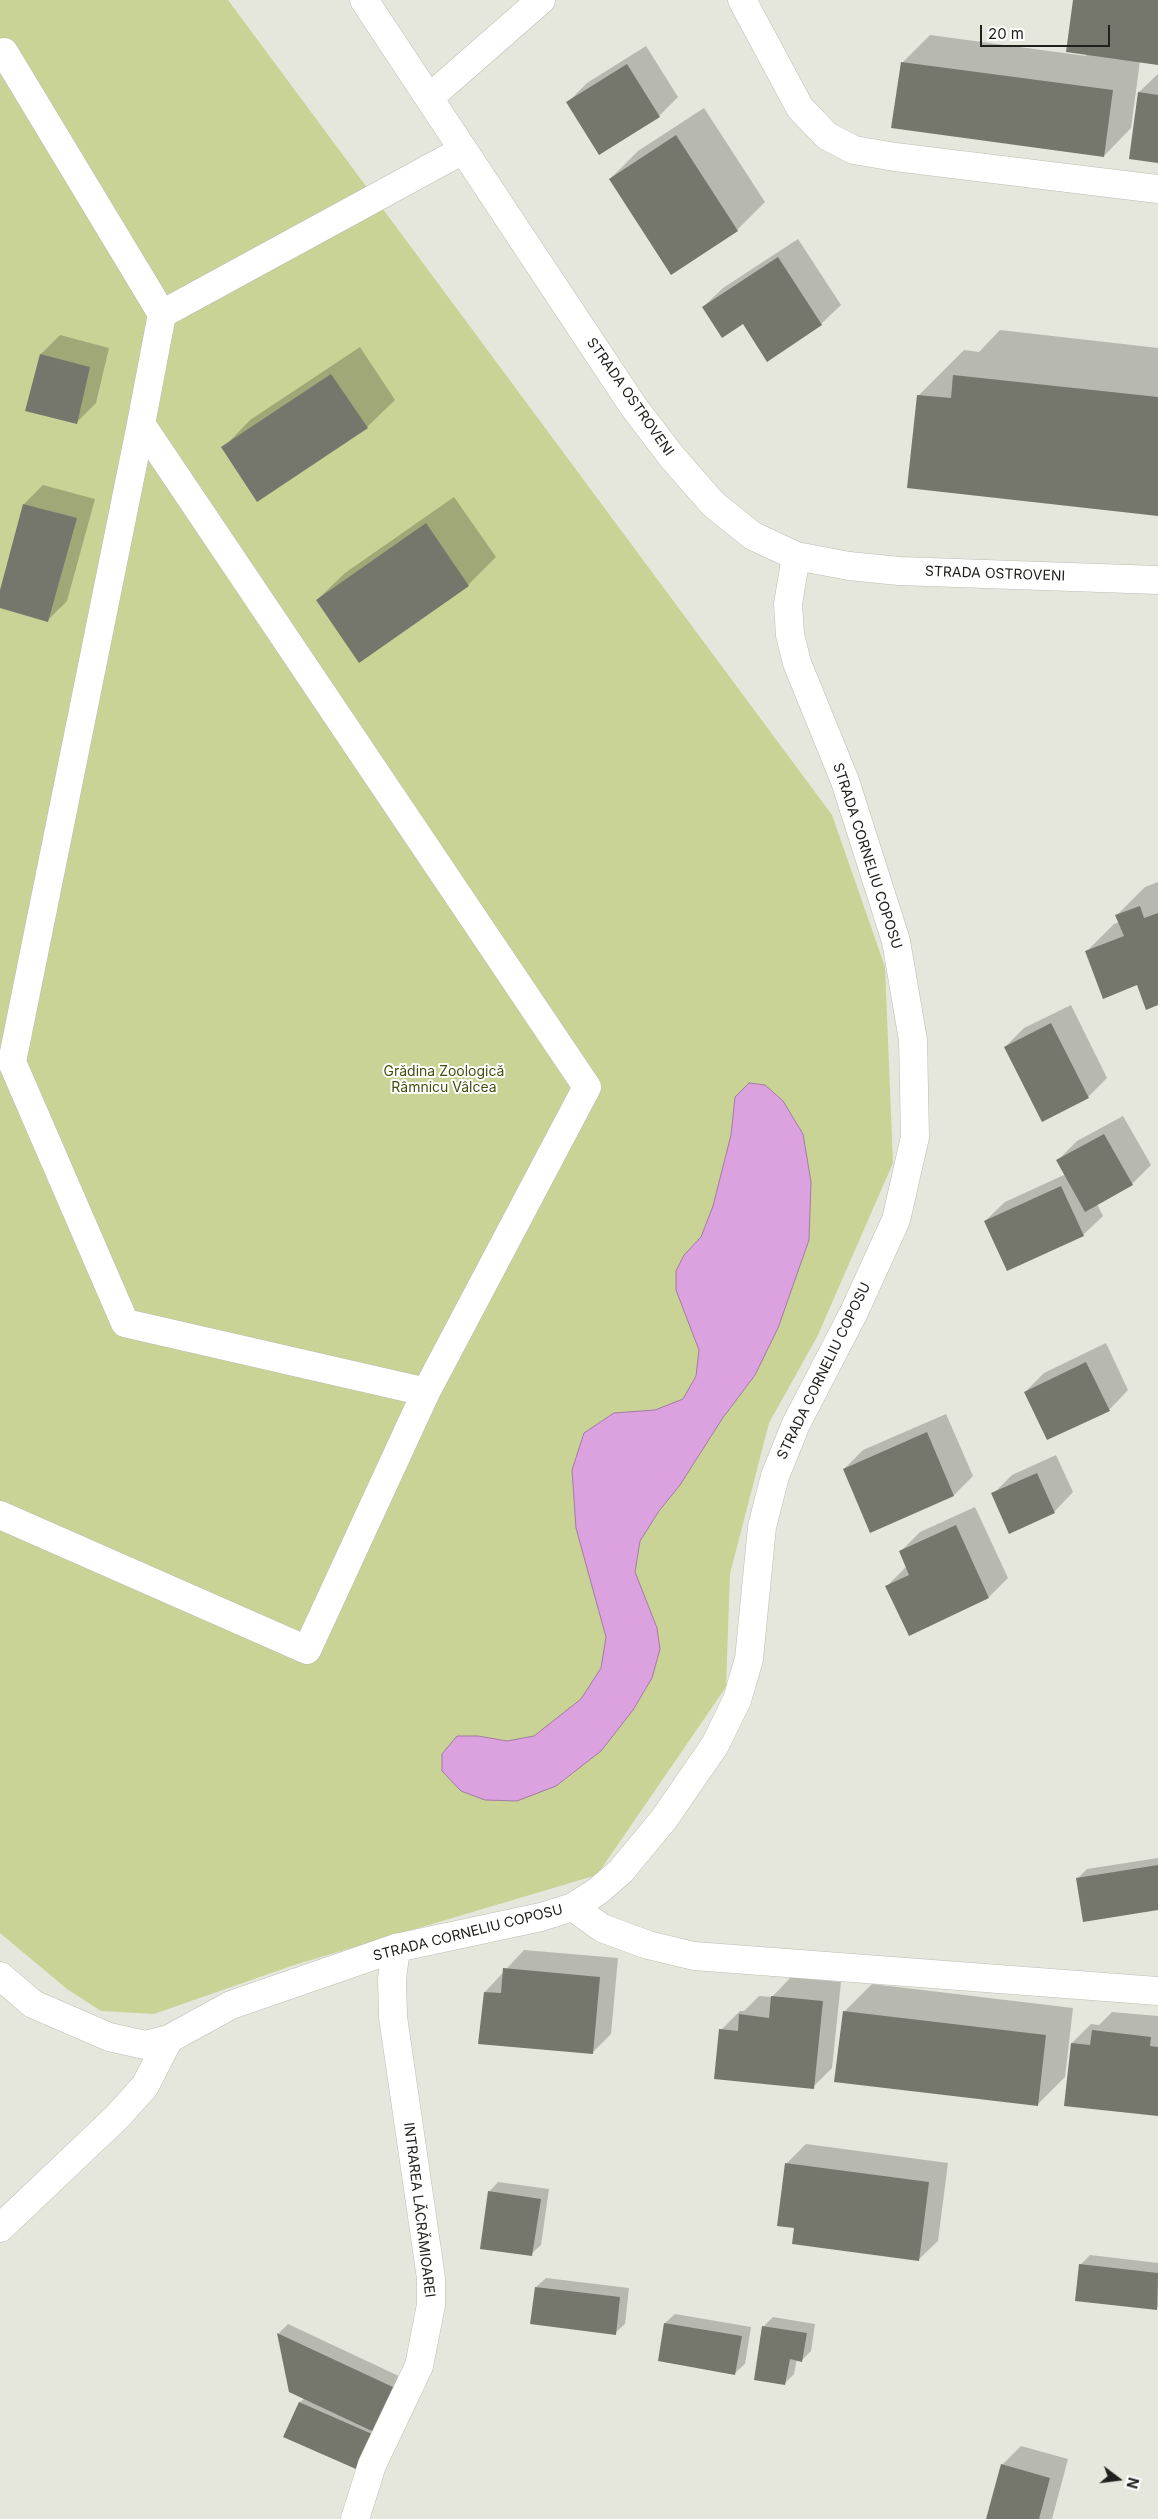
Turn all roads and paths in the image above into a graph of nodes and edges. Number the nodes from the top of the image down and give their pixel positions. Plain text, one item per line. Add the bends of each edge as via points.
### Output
1 (364, 0) edge
2 (541, 0) edge
3 (742, 0) edge
4 (0, 54) edge
5 (429, 98) junction
6 (463, 150) junction
7 (1158, 189) edge
8 (162, 314) junction
9 (141, 424) junction
10 (796, 556) junction
11 (1158, 580) edge
12 (6, 1051) edge
13 (426, 1392) junction
14 (0, 1515) edge
15 (573, 1907) junction
16 (396, 1948) junction
17 (0, 1976) edge
18 (1158, 1991) edge
19 (157, 2042) junction
20 (0, 2228) edge
21 (355, 2519) edge

1 - 5 street, STRADA OSTROVENI
2 - 5 street
3 - 7 street via 800,108 827,136 854,150
4 - 8 street via 4,52
5 - 6 street, STRADA OSTROVENI
6 - 8 street
6 - 10 street, STRADA OSTROVENI via 633,406 672,457 713,504 754,536
8 - 9 street
9 - 12 street
9 - 13 street via 587,1087
10 - 11 street, STRADA OSTROVENI via 900,571
10 - 15 street, STRADA CORNELIU COPOSU via 788,604 790,636 797,663 845,782 896,941 912,1040 915,1137 896,1220 854,1312 796,1424 774,1476 762,1526 750,1659 737,1700 715,1745 664,1819 621,1871
12 - 13 street via 125,1322
13 - 14 street via 306,1650
15 - 16 street, STRADA CORNELIU COPOSU via 541,1917
15 - 18 street via 602,1928 648,1945 694,1956
16 - 19 street, STRADA CORNELIU COPOSU via 231,2005
16 - 21 street, INTRAREA LĂCRĂMIOAREI via 392,1979 393,2017 431,2278 431,2305 419,2366 372,2465
17 - 19 street via 33,2004 109,2037
19 - 20 street via 145,2086

